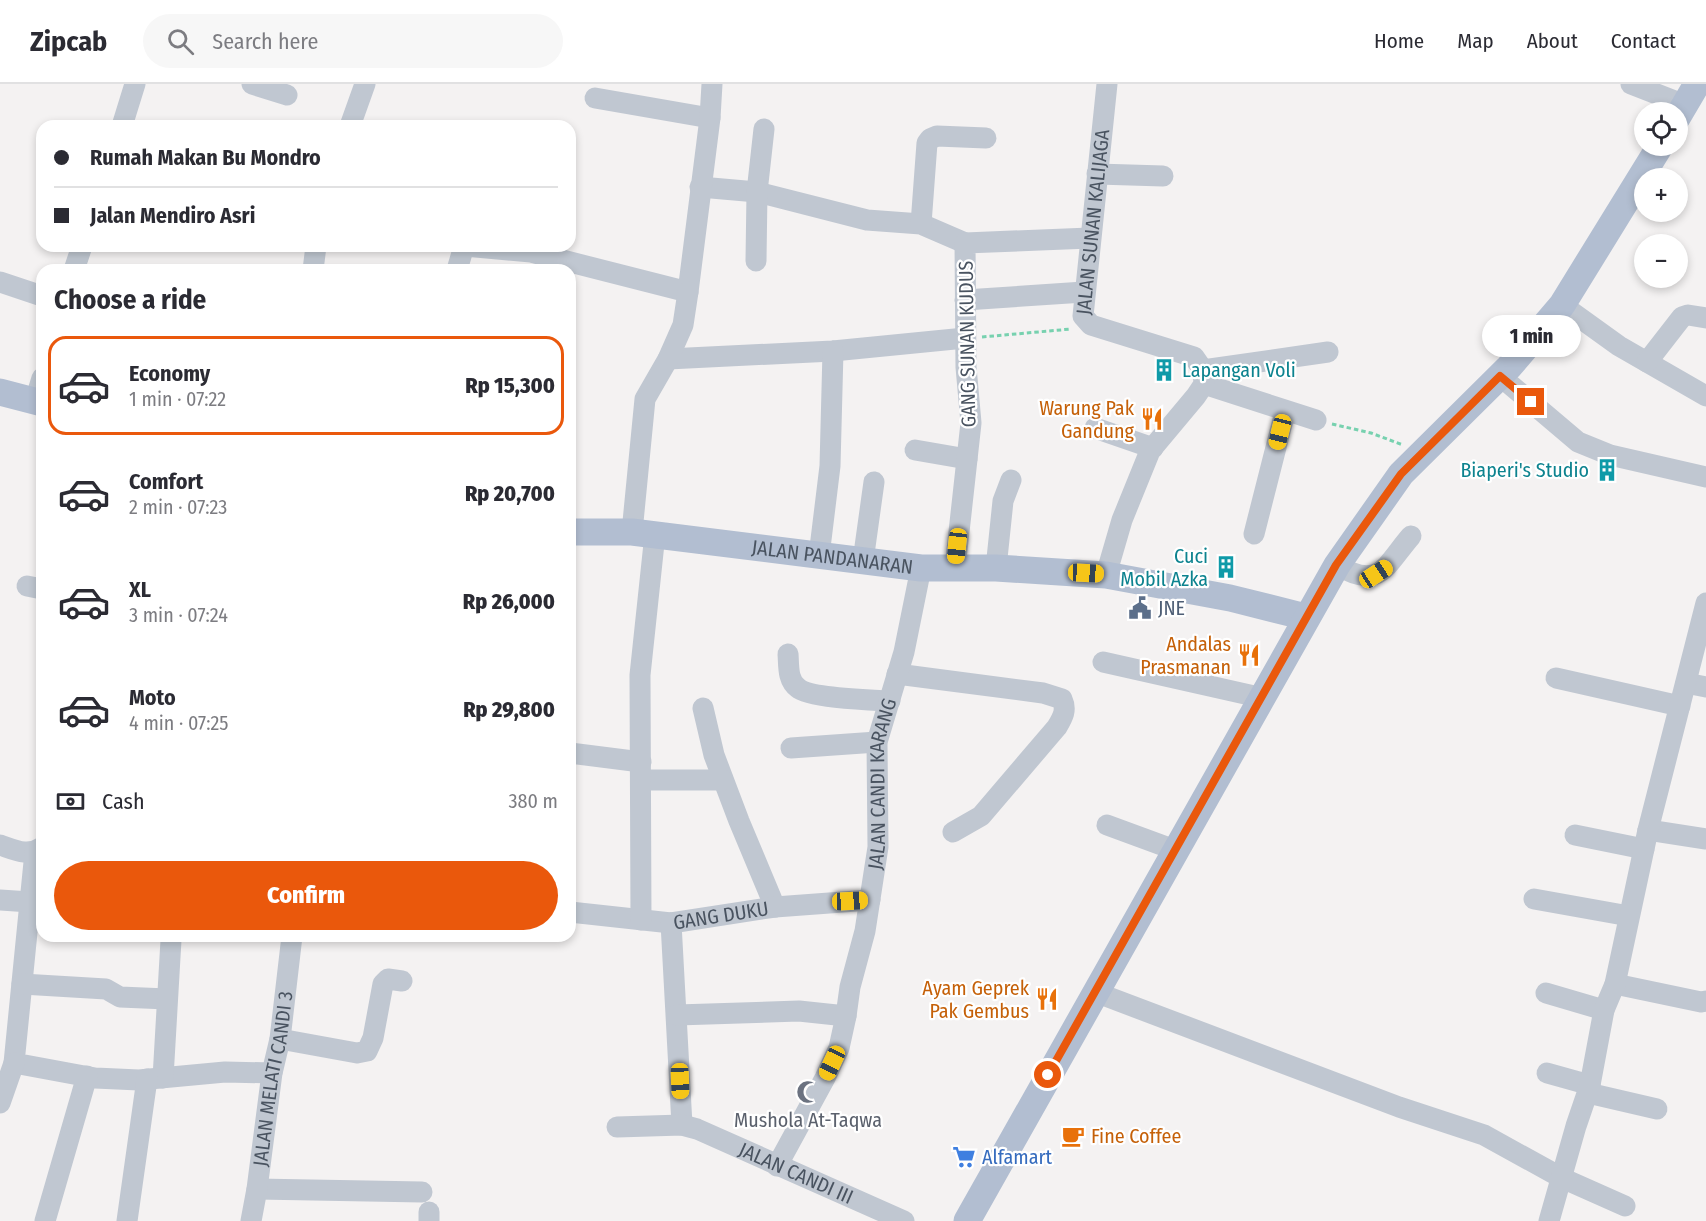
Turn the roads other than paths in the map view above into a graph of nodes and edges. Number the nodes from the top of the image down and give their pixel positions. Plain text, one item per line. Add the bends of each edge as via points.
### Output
1 (135, 84) edge
2 (252, 84) edge
3 (365, 84) edge
4 (712, 84) edge
5 (1107, 84) edge
6 (1631, 84) edge
7 (287, 96) dead end
8 (595, 98) dead end
9 (1686, 102) edge
10 (710, 118) junction
11 (124, 120) edge
12 (352, 120) edge
13 (764, 129) dead end
14 (986, 138) dead end
15 (1654, 156) edge
16 (1097, 174) junction
17 (1163, 176) dead end
18 (700, 187) junction
19 (757, 192) junction
20 (921, 224) junction
21 (1090, 238) junction
22 (966, 243) junction
23 (542, 252) edge
24 (756, 261) dead end
25 (0, 282) edge
26 (688, 292) junction
27 (1084, 292) junction
28 (36, 294) edge
29 (965, 300) junction
30 (1562, 304) junction
31 (1706, 318) edge
32 (965, 338) junction
33 (832, 351) junction
34 (1328, 352) dead end
35 (668, 359) junction
36 (1647, 362) junction
37 (1500, 376) junction
38 (1203, 377) junction
39 (0, 392) edge
40 (36, 394) edge
41 (1706, 396) edge
42 (1286, 412) junction
43 (1316, 420) road end
44 (1095, 428) dead end
45 (1153, 448) junction
46 (915, 450) dead end
47 (967, 459) junction
48 (1706, 477) edge
49 (1011, 480) dead end
50 (873, 482) dead end
51 (576, 532) edge
52 (643, 533) junction
53 (1254, 534) dead end
54 (1411, 536) dead end
55 (819, 556) junction
56 (863, 561) junction
57 (1336, 565) junction
58 (921, 568) junction
59 (955, 568) junction
60 (996, 568) junction
61 (1106, 575) junction
62 (1706, 603) edge
63 (1306, 617) junction
64 (788, 654) dead end
65 (1103, 662) dead end
66 (897, 674) junction
67 (1556, 678) dead end
68 (1696, 685) edge
69 (1263, 698) junction
70 (890, 701) junction
71 (1680, 706) junction
72 (702, 708) dead end
73 (877, 742) junction
74 (791, 748) dead end
75 (576, 755) edge
76 (641, 771) junction
77 (723, 780) junction
78 (1107, 825) dead end
79 (953, 832) dead end
80 (1575, 835) dead end
81 (1706, 838) edge
82 (1646, 839) junction
83 (0, 845) edge
84 (36, 850) edge
85 (1175, 850) junction
86 (36, 862) edge
87 (1534, 899) dead end
88 (0, 900) edge
89 (870, 900) junction
90 (30, 902) junction
91 (775, 907) junction
92 (576, 913) edge
93 (1629, 916) junction
94 (641, 920) junction
95 (671, 923) junction
96 (171, 942) edge
97 (291, 942) edge
98 (402, 981) dead end
99 (22, 984) junction
100 (1615, 984) junction
101 (1095, 992) junction
102 (1546, 993) dead end
103 (167, 999) junction
104 (1706, 1001) edge
105 (1604, 1010) junction
106 (677, 1015) junction
107 (846, 1016) junction
108 (9, 1026) edge
109 (280, 1039) junction
110 (14, 1063) junction
111 (272, 1073) junction
112 (1547, 1073) dead end
113 (87, 1076) junction
114 (155, 1079) junction
115 (1589, 1089) junction
116 (0, 1103) edge
117 (1657, 1109) dead end
118 (682, 1125) junction
119 (617, 1127) dead end
120 (777, 1166) junction
121 (1562, 1178) junction
122 (257, 1190) junction
123 (422, 1192) dead end
124 (1625, 1206) dead end
125 (45, 1221) edge
126 (127, 1221) edge
127 (251, 1221) edge
128 (904, 1221) edge
129 (967, 1221) edge
130 (1549, 1221) edge

1 - 11 street
2 - 7 street
3 - 12 street
4 - 10 street
5 - 16 street, JALAN SUNAN KALIJAGA
6 - 9 street
8 - 10 street
10 - 18 street
13 - 19 street
14 - 20 street via 930,139
15 - 30 main road
16 - 17 street
16 - 21 street, JALAN SUNAN KALIJAGA
18 - 19 street
18 - 26 street
19 - 20 street via 867,220
19 - 24 street
20 - 22 street
21 - 22 street, GANG SUNAN KUDUS
21 - 27 street, JALAN SUNAN KALIJAGA
22 - 29 street, GANG SUNAN KUDUS
23 - 26 street
25 - 28 street
26 - 35 street via 682,325
27 - 29 street
27 - 38 street, JALAN SUNAN KALIJAGA via 1083,316 1091,325 1194,357
29 - 32 street, GANG SUNAN KUDUS
30 - 36 street
30 - 37 main road
31 - 36 street via 1682,317
32 - 33 street
32 - 47 street, GANG SUNAN KUDUS via 971,423
33 - 35 street
33 - 55 street via 830,466
34 - 38 street
35 - 52 street via 645,399
36 - 41 street
37 - 48 street via 1578,442 1610,456
37 - 57 main road via 1401,474
38 - 42 street
38 - 45 street
39 - 40 main road
42 - 43 street
42 - 53 street
44 - 45 street
45 - 61 street via 1122,520
46 - 47 street
47 - 59 street, GANG SUNAN KUDUS
49 - 60 street via 1003,501
50 - 56 street
51 - 52 main road, JALAN PANDANARAN
52 - 55 main road, JALAN PANDANARAN
52 - 76 street
54 - 57 street via 1388,566 1376,574 1363,577
55 - 56 main road, JALAN PANDANARAN
56 - 58 main road, JALAN PANDANARAN
57 - 63 main road
58 - 59 main road, JALAN PANDANARAN
58 - 66 street, JALAN CANDI KARANG
59 - 60 main road, JALAN PANDANARAN
60 - 61 main road, JALAN PANDANARAN
61 - 63 main road, JALAN PANDANARAN
62 - 68 street
63 - 69 main road
64 - 70 street via 789,675 798,688 811,694
65 - 69 street
66 - 70 street, JALAN CANDI KARANG
66 - 79 street via 1043,693 1062,699 1065,712 1058,728 981,816
67 - 71 street
68 - 71 street
69 - 85 main road
70 - 73 street, JALAN CANDI KARANG
71 - 82 street
72 - 77 street
73 - 74 street
73 - 89 street, JALAN CANDI KARANG via 878,847
75 - 76 street
76 - 77 street
76 - 94 street
77 - 91 street
78 - 85 street
80 - 82 street
81 - 82 street
82 - 93 street
83 - 84 street via 27,853
85 - 101 main road
86 - 90 street
87 - 93 street
88 - 90 street
89 - 91 street, GANG DUKU
89 - 107 street, JALAN CANDI KARANG
90 - 99 street
91 - 95 street, GANG DUKU
92 - 94 street, GANG DUKU
93 - 100 street
94 - 95 street, GANG DUKU
95 - 106 street
96 - 103 street
97 - 109 street, JALAN MELATI CANDI 3
98 - 109 street via 388,979 383,984 368,1051 357,1053
99 - 103 street via 106,989 120,997
99 - 108 street
100 - 104 street
100 - 105 street
101 - 121 street via 1399,1107 1484,1135
101 - 129 main road
102 - 105 street
103 - 114 street
105 - 115 street
106 - 107 street via 799,1011
106 - 118 street
107 - 120 street, JALAN CANDI KARANG via 838,1048
108 - 110 street
109 - 111 street, JALAN MELATI CANDI 3
110 - 113 street
110 - 116 street
111 - 114 street via 225,1072
111 - 122 street, JALAN MELATI CANDI 3
112 - 115 street
113 - 114 street
113 - 125 street
114 - 126 street
115 - 117 street
115 - 121 street
118 - 119 street, JALAN CANDI III
118 - 120 street, JALAN CANDI III
120 - 128 street, JALAN CANDI III
121 - 124 street
121 - 130 street
122 - 123 street
122 - 127 street, JALAN MELATI CANDI 3

